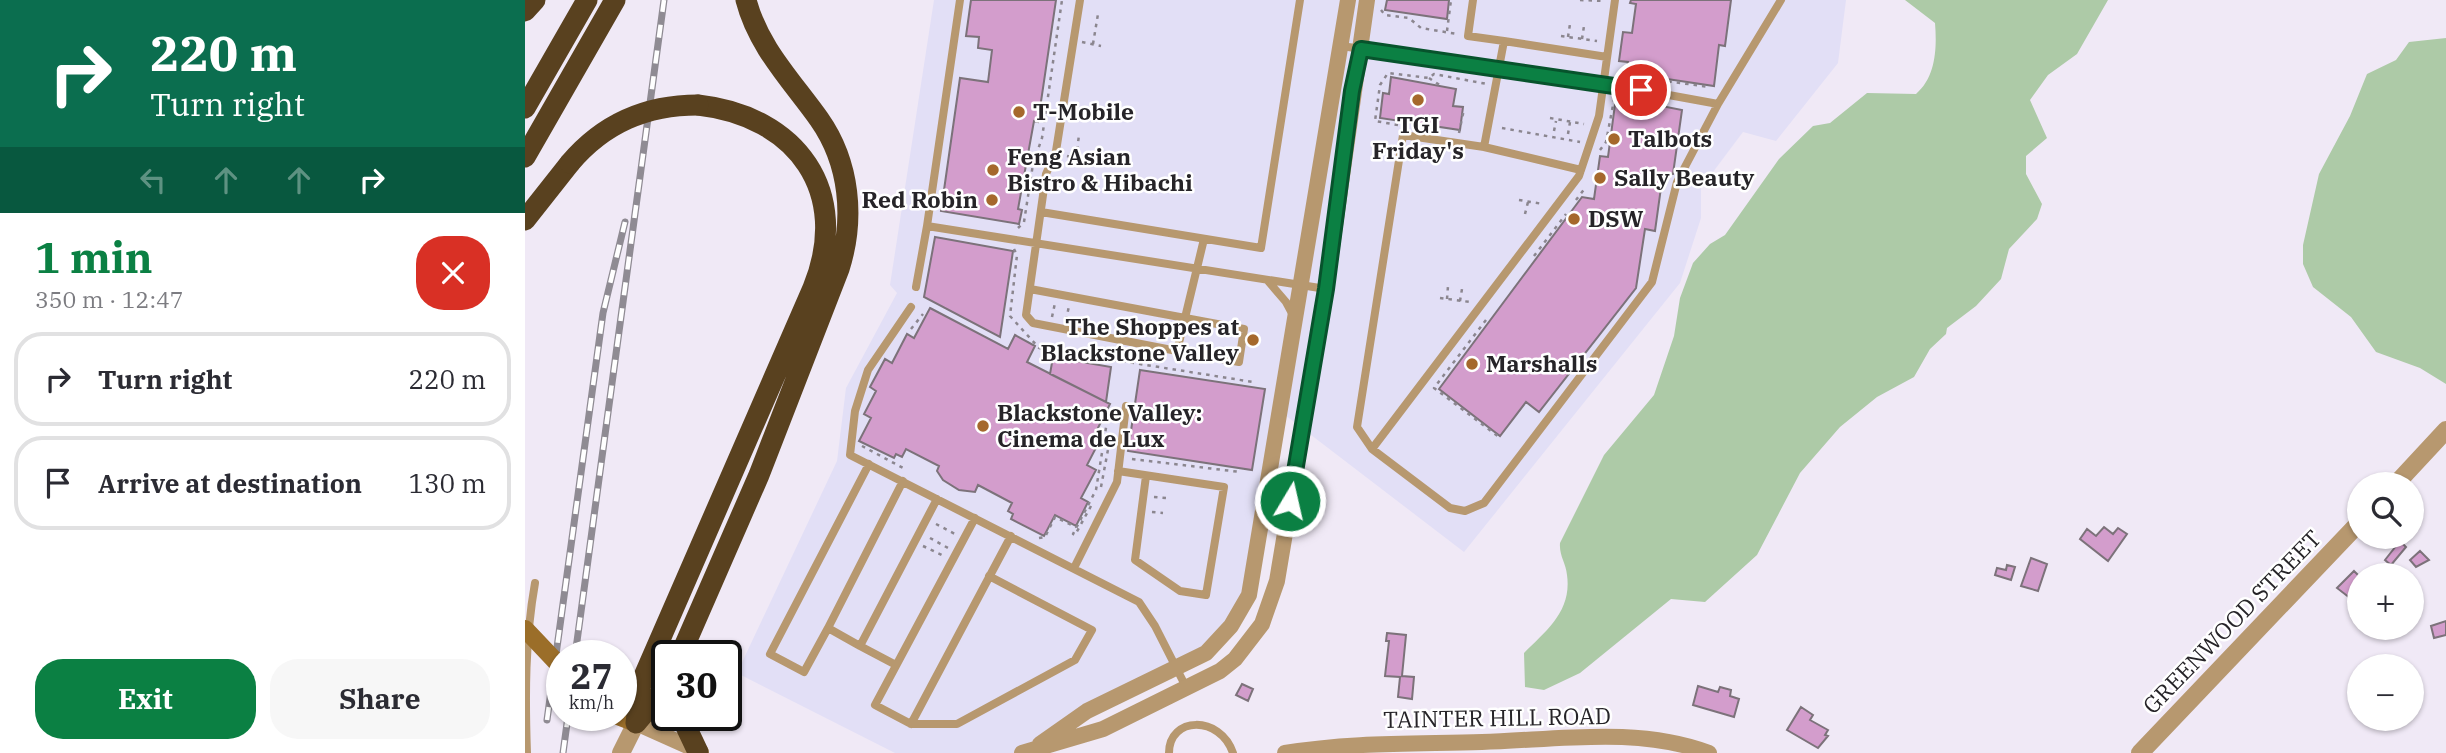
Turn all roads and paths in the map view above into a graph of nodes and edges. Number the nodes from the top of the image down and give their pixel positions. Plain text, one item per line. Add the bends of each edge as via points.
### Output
1 (535, 0) edge
2 (587, 0) edge
3 (615, 0) edge
4 (746, 0) edge
5 (960, 0) edge
6 (1062, 0) edge
7 (1080, 0) edge
8 (1300, 0) edge
9 (1348, 0) edge
10 (1451, 0) edge
11 (1473, 0) edge
12 (1580, 0) edge
13 (1615, 0) edge
14 (1781, 0) edge
15 (1588, 1) edge
16 (1374, 3) edge
17 (1601, 3) dead end
18 (525, 10) edge
19 (1098, 14) dead end
20 (1570, 24) dead end
21 (1584, 26) dead end
22 (1447, 32) junction
23 (1461, 34) dead end
24 (1562, 36) dead end
25 (1568, 37) junction
26 (1582, 39) junction
27 (1504, 40) junction
28 (1597, 41) dead end
29 (1079, 42) dead end
30 (1093, 44) junction
31 (1101, 46) dead end
32 (1341, 46) junction
33 (1361, 49) junction
34 (1607, 57) junction
35 (1500, 69) junction
36 (1633, 76) dead end
37 (1429, 78) junction
38 (1603, 83) junction
39 (1496, 85) junction
40 (1441, 86) dead end
41 (1710, 87) dead end
42 (1614, 100) dead end
43 (1718, 104) junction
44 (525, 108) edge
45 (1464, 109) dead end
46 (1549, 118) dead end
47 (1556, 119) junction
48 (1570, 122) junction
49 (1406, 126) dead end
50 (1502, 128) dead end
51 (1554, 131) dead end
52 (1457, 134) dead end
53 (1568, 134) dead end
54 (1079, 135) dead end
55 (1484, 147) junction
56 (1599, 153) dead end
57 (1062, 156) dead end
58 (525, 157) edge
59 (1076, 158) junction
60 (1084, 160) dead end
61 (1581, 170) junction
62 (1591, 180) dead end
63 (1519, 200) dead end
64 (1576, 201) dead end
65 (1528, 202) junction
66 (1544, 209) dead end
67 (1568, 211) dead end
68 (1041, 212) junction
69 (1525, 214) dead end
70 (525, 220) edge
71 (927, 226) junction
72 (1008, 229) dead end
73 (1204, 239) junction
74 (1036, 243) junction
75 (1527, 265) dead end
76 (1197, 267) junction
77 (1268, 281) junction
78 (1301, 285) junction
79 (1448, 286) dead end
80 (916, 287) dead end
81 (1030, 289) junction
82 (1326, 289) junction
83 (1462, 289) dead end
84 (1056, 294) junction
85 (1071, 297) junction
86 (1440, 298) dead end
87 (1447, 299) junction
88 (1460, 300) junction
89 (1473, 303) dead end
90 (911, 307) dead end
91 (923, 314) dead end
92 (1185, 318) junction
93 (1487, 318) dead end
94 (1052, 321) dead end
95 (1295, 321) junction
96 (1066, 323) dead end
97 (907, 333) dead end
98 (1177, 351) junction
99 (1126, 406) dead end
100 (2446, 430) edge
101 (1499, 437) dead end
102 (856, 441) dead end
103 (1372, 449) junction
104 (1127, 454) dead end
105 (869, 464) junction
106 (908, 471) dead end
107 (1118, 471) junction
108 (1240, 472) dead end
109 (2407, 472) edge
110 (1146, 476) junction
111 (903, 481) junction
112 (1154, 497) dead end
113 (937, 499) junction
114 (1166, 499) dead end
115 (1152, 512) dead end
116 (1164, 513) dead end
117 (975, 518) junction
118 (934, 523) dead end
119 (1076, 527) junction
120 (1011, 536) junction
121 (1035, 536) dead end
122 (2347, 536) edge
123 (927, 537) dead end
124 (964, 539) junction
125 (922, 545) dead end
126 (954, 557) junction
127 (1074, 568) junction
128 (989, 576) junction
129 (535, 583) dead end
130 (828, 628) junction
131 (525, 629) edge
132 (687, 640) edge
133 (860, 646) junction
134 (546, 651) edge
135 (896, 665) junction
136 (1177, 670) junction
137 (1187, 689) junction
138 (637, 693) edge
139 (651, 699) edge
140 (637, 711) edge
141 (637, 724) edge
142 (911, 724) junction
143 (625, 731) edge
144 (689, 731) edge
145 (1497, 748) edge
146 (1028, 750) edge
147 (700, 752) edge
148 (527, 753) edge
149 (621, 753) edge
150 (1169, 753) edge
151 (1233, 753) edge
152 (1285, 753) edge
153 (1709, 753) edge
154 (2140, 753) edge

1 - 18 highway
2 - 44 highway
3 - 58 highway
4 - 132 highway via 777,66 820,120 836,149 849,230 839,268 759,475
5 - 71 lane
6 - 72 path via 1024,222
7 - 68 lane
8 - 73 lane via 1261,248
9 - 32 street
10 - 22 path
11 - 27 lane via 1468,36
12 - 15 path
13 - 34 lane
14 - 43 lane
15 - 17 path
16 - 22 path via 1385,15
16 - 33 street
19 - 30 path
20 - 25 path
21 - 26 path
22 - 23 path
24 - 25 path
25 - 26 path
26 - 28 path
27 - 34 lane
27 - 35 lane
29 - 30 path
30 - 31 path
32 - 33 lane
32 - 78 street
33 - 35 lane
33 - 82 street
34 - 38 lane
35 - 38 lane
35 - 39 lane
36 - 41 path
37 - 39 path via 1434,74
37 - 40 path
37 - 49 path via 1384,76 1374,121
38 - 43 lane
38 - 61 lane via 1599,116
39 - 55 lane
42 - 56 path via 1606,142
43 - 103 lane via 1677,182 1652,282 1484,503 1465,511 1450,508
45 - 52 path
46 - 47 path
47 - 48 path
47 - 51 path
48 - 50 path via 1587,125 1587,135 1580,142
48 - 53 path
54 - 59 path
55 - 61 lane
55 - 103 lane via 1403,135 1357,427
57 - 59 path
59 - 60 path
61 - 103 lane
62 - 64 path
63 - 65 path
65 - 66 path via 1545,204
65 - 69 path
67 - 75 path
68 - 73 lane
68 - 74 lane
70 - 138 highway, bridge via 596,138 636,113 698,105 739,111 782,134 814,175 827,218 823,265
71 - 74 lane
71 - 80 lane
73 - 76 lane
74 - 76 lane
74 - 81 lane
76 - 77 lane
76 - 92 lane
77 - 78 lane
77 - 95 lane
78 - 82 lane
78 - 95 street
79 - 87 path
81 - 84 lane
81 - 98 lane via 1026,315 1033,323
82 - 137 street via 1272,603 1251,642 1235,659
83 - 88 path
84 - 85 lane
84 - 94 path
85 - 92 lane
85 - 96 path
86 - 87 path
87 - 88 path
88 - 89 path
90 - 105 lane via 867,370 855,411 850,454
91 - 97 path
92 - 98 lane
92 - 98 lane via 1244,329 1239,362
93 - 101 path via 1434,388
95 - 136 street via 1249,595 1217,643
99 - 107 lane
100 - 109 street
102 - 106 path
104 - 108 path via 1137,461
105 - 111 lane
105 - 130 lane via 770,654 804,672
107 - 110 lane
107 - 127 lane via 1113,494
110 - 110 lane via 1224,487 1206,594 1180,591 1135,560
111 - 113 lane
111 - 130 lane
112 - 114 path
113 - 117 lane
113 - 133 lane
115 - 116 path
117 - 120 lane
117 - 124 lane
118 - 124 path
119 - 119 path via 1096,490 1112,409 1102,484 1075,535
119 - 121 path via 1055,517 1045,537
120 - 127 lane
120 - 128 lane
122 - 154 street, GREENWOOD STREET
123 - 126 path
124 - 126 lane
125 - 126 path
126 - 135 lane
127 - 136 lane via 1139,602
128 - 142 lane
128 - 142 lane via 1092,630 1075,660 957,724
129 - 148 lane via 526,663
130 - 133 lane
131 - 134 main road, bridge
133 - 135 lane
135 - 142 lane via 875,705
136 - 137 lane
136 - 146 street via 1087,711
137 - 146 street via 1103,729
139 - 140 highway
141 - 147 street
143 - 149 street
144 - 147 highway
145 - 152 street, TAINTER HILL ROAD via 1372,743
145 - 153 street, TAINTER HILL ROAD via 1632,739 1671,742
150 - 151 lane via 1177,734 1190,725 1206,724 1219,730

